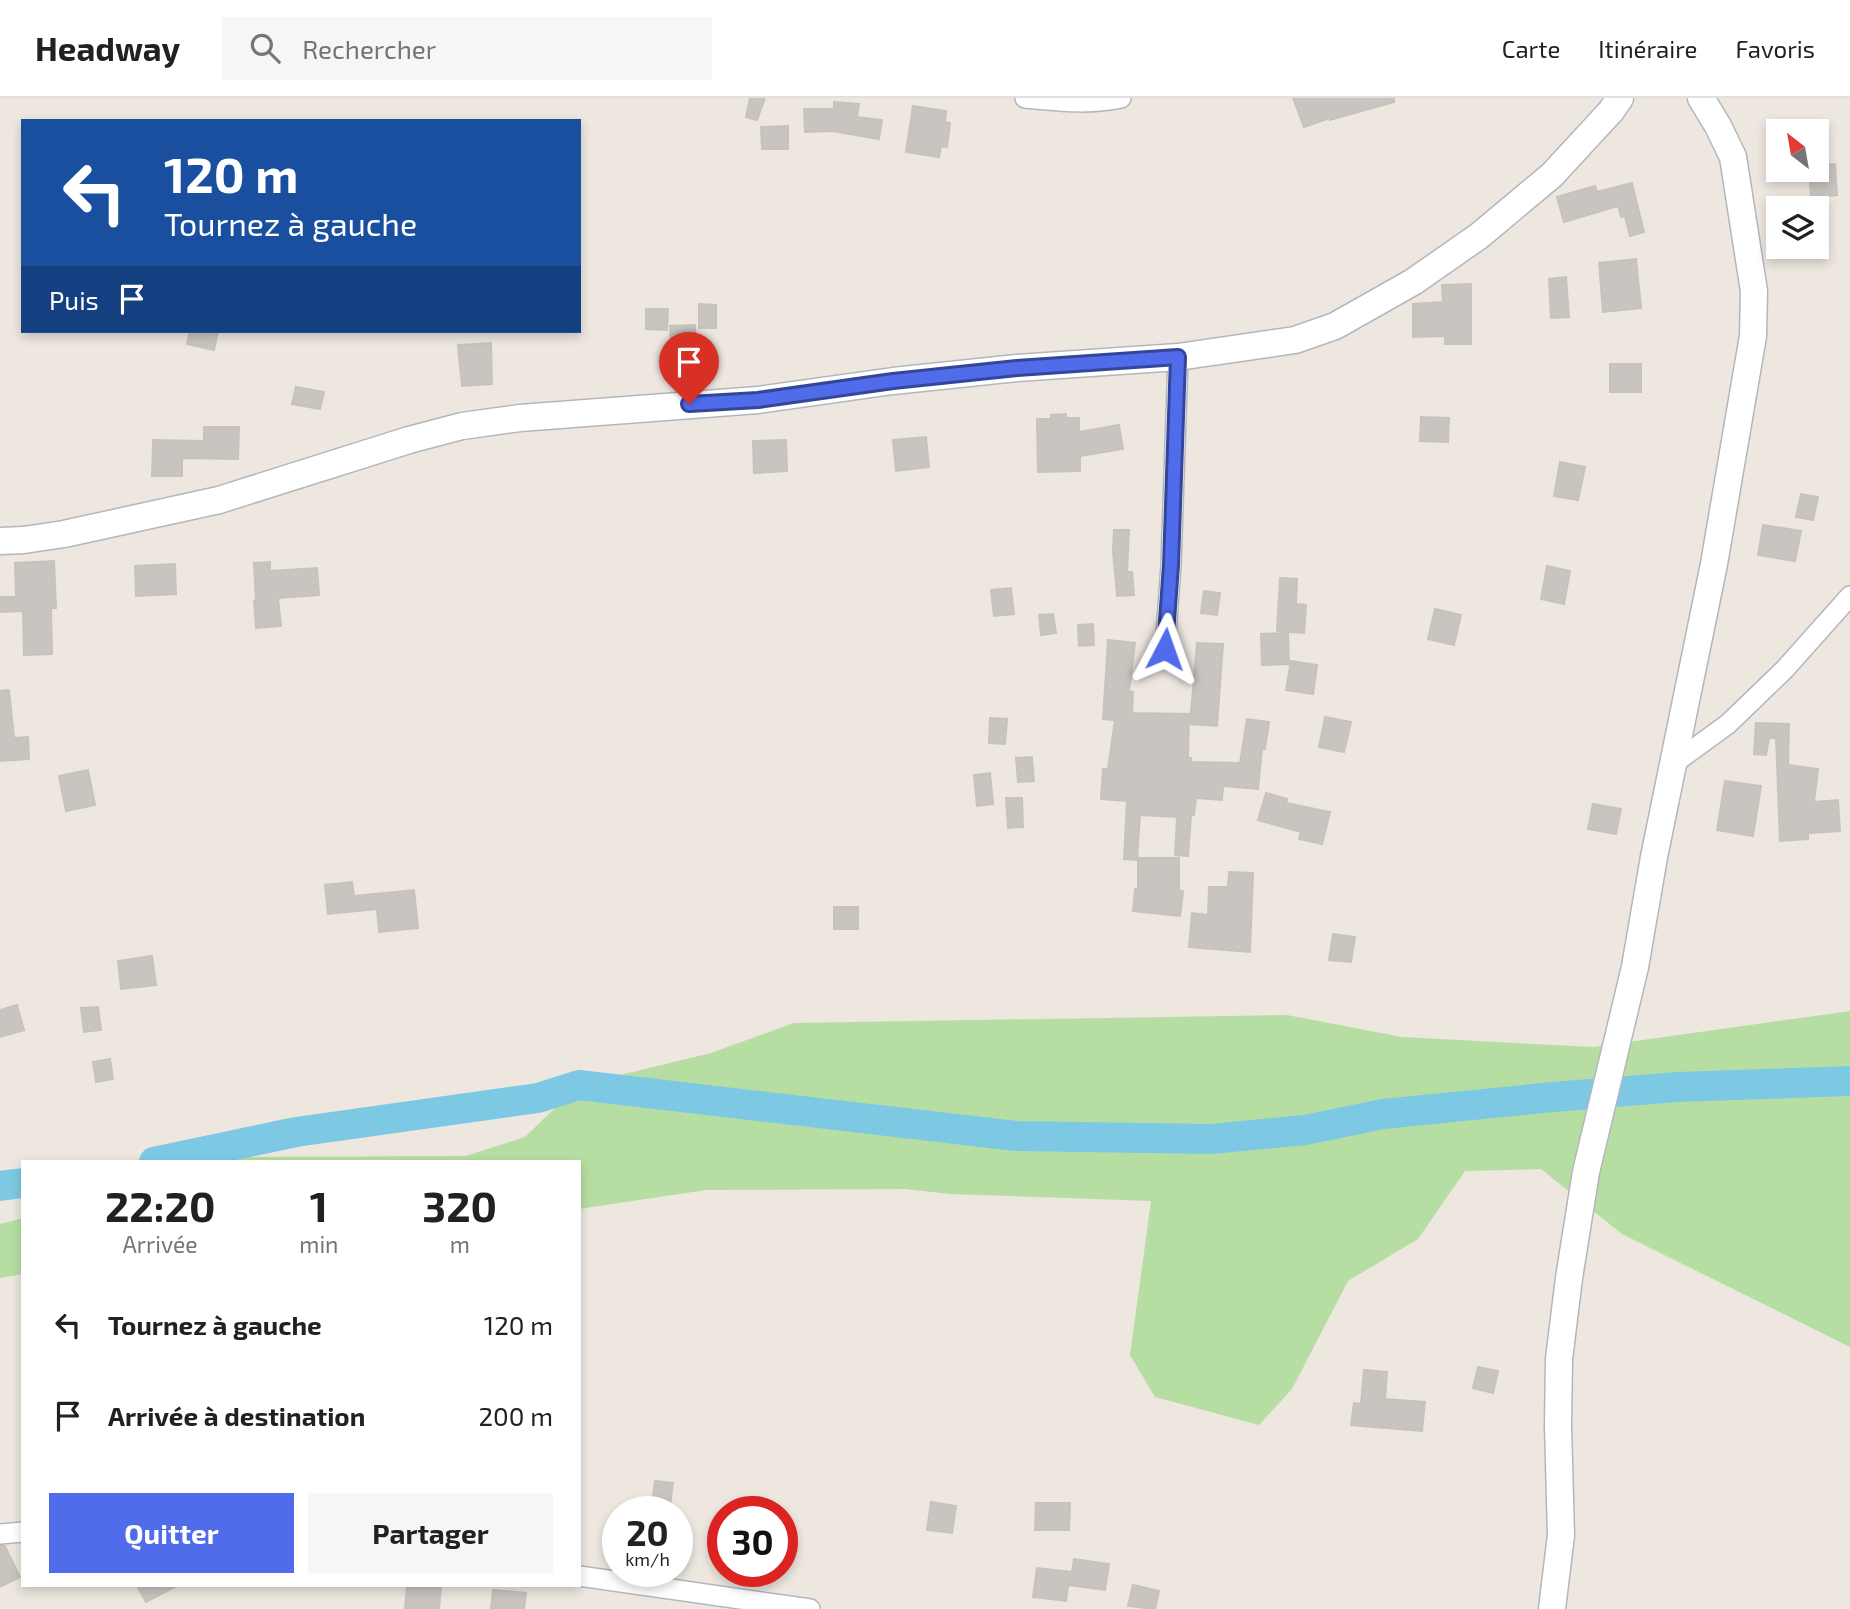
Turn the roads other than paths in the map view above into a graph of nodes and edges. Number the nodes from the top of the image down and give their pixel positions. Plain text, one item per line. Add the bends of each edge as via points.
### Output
1 (1026, 98) edge
2 (1121, 98) edge
3 (1620, 98) edge
4 (1701, 98) edge
5 (1178, 357) junction
6 (0, 541) edge
7 (1850, 596) edge
8 (1165, 649) dead end
9 (1673, 764) junction
10 (21, 1532) edge
11 (0, 1534) edge
12 (581, 1576) edge
13 (810, 1609) edge
14 (1552, 1609) edge

1 - 2 street via 1068,102
3 - 5 street via 1552,175 1479,236 1413,282 1335,326 1295,340
4 - 9 street via 1732,157 1754,291 1753,336 1714,564
5 - 6 street via 1017,368 758,400 462,426 205,503 64,534
5 - 8 street
7 - 9 street via 1766,688 1728,724
9 - 14 street via 1635,967 1586,1172 1569,1278 1559,1359 1561,1535
10 - 11 street
12 - 13 street

